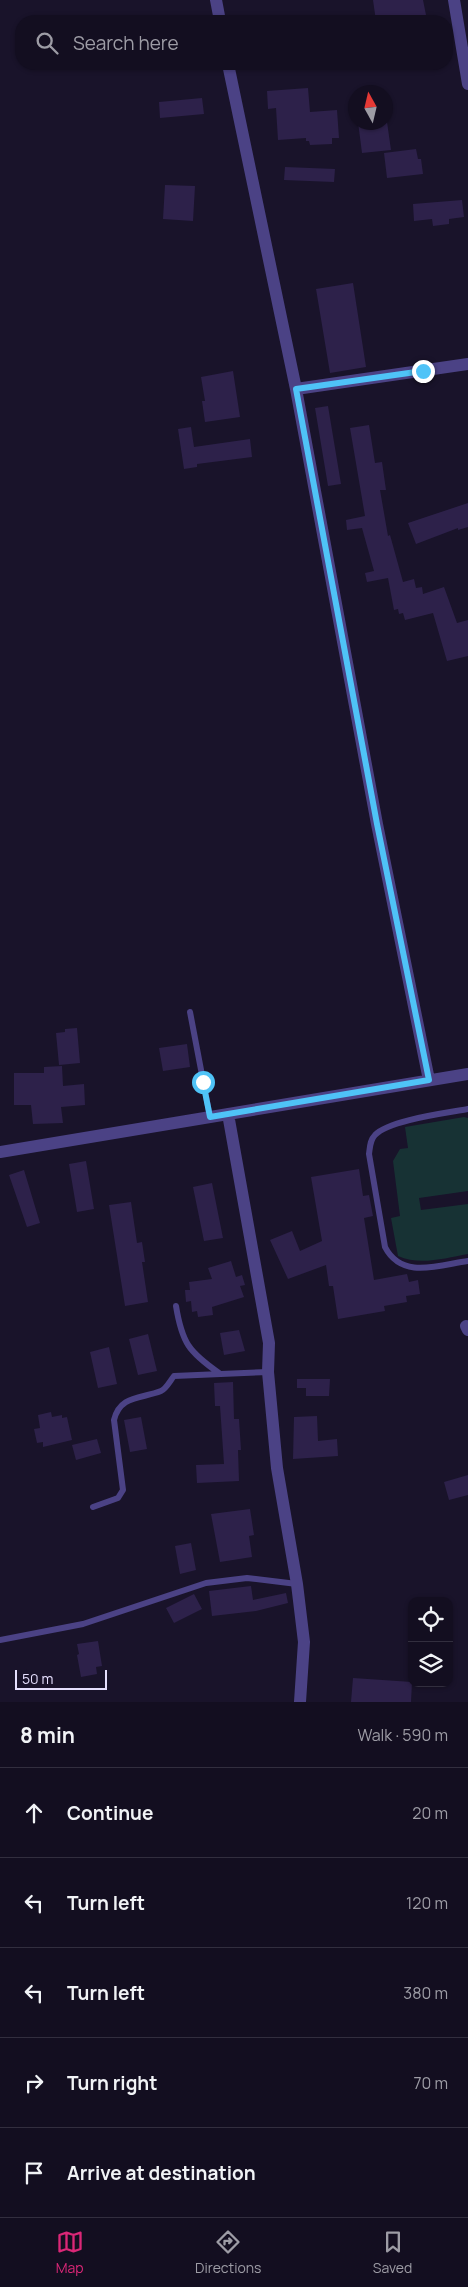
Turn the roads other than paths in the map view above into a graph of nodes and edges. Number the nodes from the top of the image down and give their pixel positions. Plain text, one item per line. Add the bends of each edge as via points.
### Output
1 (216, 0) edge
2 (454, 0) edge
3 (219, 15) edge
4 (229, 70) edge
5 (468, 83) edge
6 (468, 364) edge
7 (296, 389) junction
8 (190, 1012) dead end
9 (468, 1074) edge
10 (429, 1080) junction
11 (468, 1109) edge
12 (228, 1114) junction
13 (210, 1117) junction
14 (0, 1152) edge
15 (468, 1261) edge
16 (176, 1306) dead end
17 (268, 1372) junction
18 (219, 1373) junction
19 (93, 1507) dead end
20 (297, 1584) junction
21 (0, 1640) edge
22 (300, 1702) edge

1 - 3 street
2 - 5 street
4 - 7 street
6 - 7 street
7 - 10 street via 377,824
8 - 13 lane
9 - 10 street
10 - 12 street
11 - 15 lane via 385,1128 370,1144 369,1154 385,1248 390,1257 408,1268
12 - 13 street
12 - 17 street via 269,1343
13 - 14 street
16 - 18 lane via 180,1332 189,1348
17 - 18 lane
17 - 20 street via 277,1468
18 - 19 lane via 174,1376 163,1391 128,1400 116,1410 114,1420 123,1490 118,1498
20 - 21 lane via 247,1578 206,1583 83,1624
20 - 22 street via 304,1642

